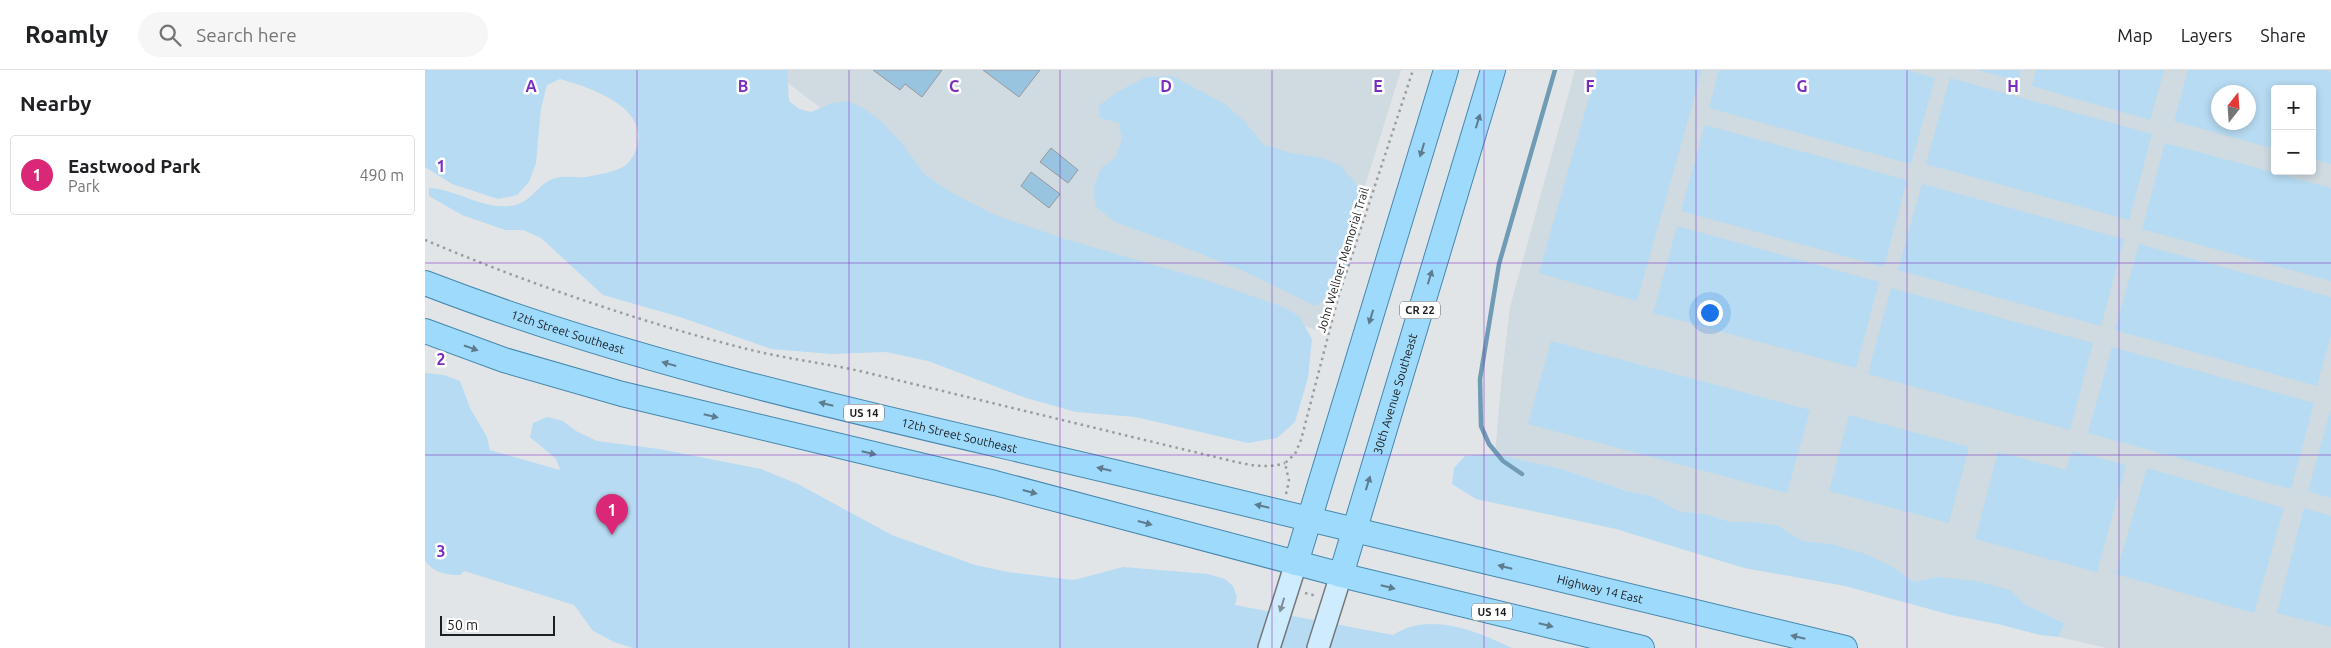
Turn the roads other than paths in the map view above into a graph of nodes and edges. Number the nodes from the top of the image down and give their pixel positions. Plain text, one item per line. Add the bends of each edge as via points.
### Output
1 (1446, 70) edge
2 (1493, 70) edge
3 (425, 283) edge
4 (425, 331) edge
5 (1309, 518) junction
6 (1354, 529) junction
7 (1296, 562) junction
8 (1341, 575) junction
9 (1269, 648) edge
10 (1319, 648) edge
11 (1642, 648) edge
12 (1845, 648) edge

1 -> 5 main road
6 -> 2 main road, 30th Avenue Southeast / CR 22
5 -> 3 main road, 12th Street Southeast / US 14 via 709,375 524,319
4 -> 7 main road, US 14 via 505,360 622,394 995,484
5 - 6 main road, 12th Street Southeast / US 14
5 - 7 main road
6 - 8 main road, 30th Avenue Southeast / CR 22
12 -> 6 main road, Highway 14 East / US 14
7 - 8 main road, US 14
7 -> 9 street
8 - 10 street
8 -> 11 main road, US 14

